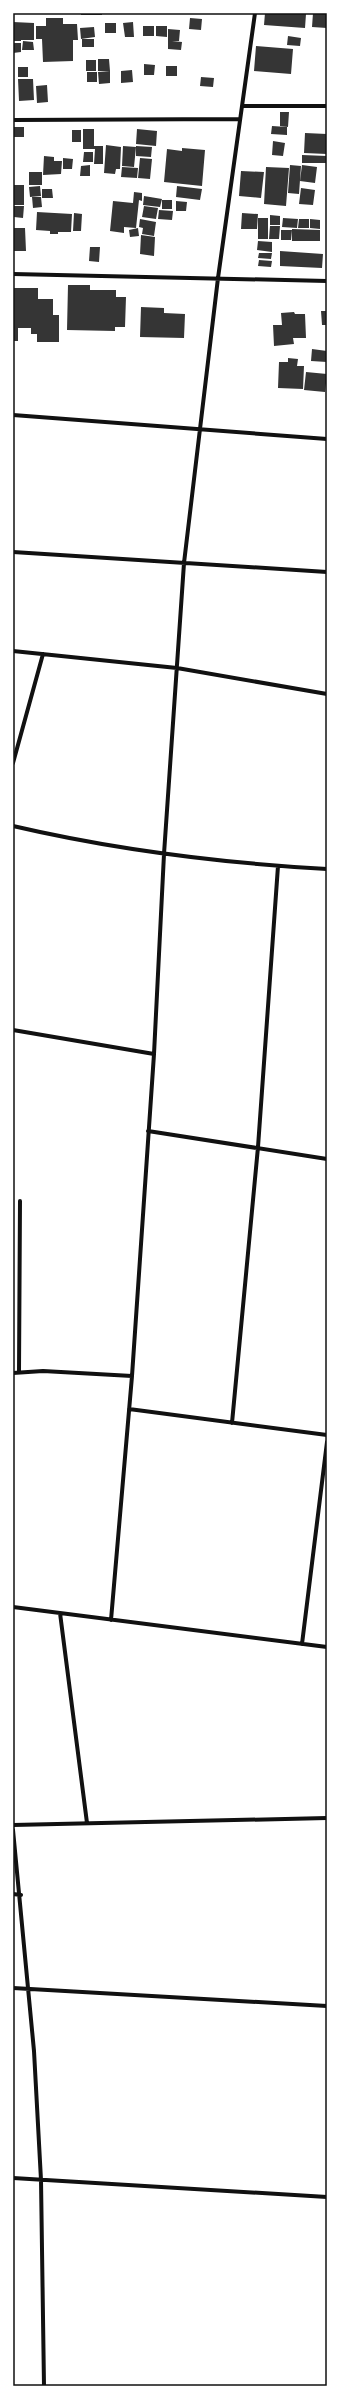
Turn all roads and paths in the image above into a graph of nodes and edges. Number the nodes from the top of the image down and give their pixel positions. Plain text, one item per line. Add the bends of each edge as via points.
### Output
1 (255, 13) edge
2 (242, 106) junction
3 (327, 106) edge
4 (240, 119) junction
5 (13, 120) edge
6 (13, 274) edge
7 (218, 278) junction
8 (327, 281) edge
9 (13, 415) edge
10 (202, 428) junction
11 (327, 439) edge
12 (13, 552) edge
13 (184, 563) junction
14 (327, 572) edge
15 (13, 651) edge
16 (43, 654) junction
17 (177, 668) junction
18 (327, 694) edge
19 (13, 762) edge
20 (13, 826) edge
21 (164, 854) junction
22 (278, 866) junction
23 (327, 869) edge
24 (13, 1030) edge
25 (154, 1054) junction
26 (148, 1131) junction
27 (258, 1147) junction
28 (327, 1159) edge
29 (20, 1201) dead end
30 (19, 1372) junction
31 (13, 1373) edge
32 (132, 1376) junction
33 (129, 1409) junction
34 (232, 1423) junction
35 (327, 1435) edge
36 (327, 1442) edge
37 (13, 1607) edge
38 (60, 1613) junction
39 (111, 1620) junction
40 (302, 1644) junction
41 (327, 1647) edge
42 (327, 1818) edge
43 (87, 1823) junction
44 (13, 1825) edge
45 (13, 1830) edge
46 (13, 1894) edge
47 (21, 1895) junction
48 (13, 1988) edge
49 (29, 1989) junction
50 (327, 2006) edge
51 (13, 2178) edge
52 (41, 2180) junction
53 (327, 2197) edge
54 (44, 2386) edge

1 - 2 street
2 - 3 street
2 - 4 street
4 - 5 street
4 - 7 street
6 - 7 street
7 - 8 street
7 - 10 street
9 - 10 street
10 - 11 street
10 - 13 street
12 - 13 street
13 - 14 street
13 - 17 street
15 - 16 street
16 - 17 street
16 - 19 street
17 - 18 street
17 - 21 street
20 - 21 street via 75,840
21 - 22 street
21 - 25 street
22 - 23 street
22 - 27 street
24 - 25 street
25 - 26 street
26 - 27 street
26 - 32 street
27 - 28 street
27 - 34 street
29 - 30 street
30 - 31 street
30 - 32 street via 58,1371
32 - 33 street
33 - 34 street
33 - 39 street
34 - 35 street
36 - 40 street
37 - 38 street
38 - 39 street
38 - 43 street
39 - 40 street
40 - 41 street
42 - 43 street
43 - 44 street
45 - 47 street
46 - 47 street
47 - 49 street
48 - 49 street
49 - 50 street
49 - 52 street
51 - 52 street
52 - 53 street
52 - 54 street

